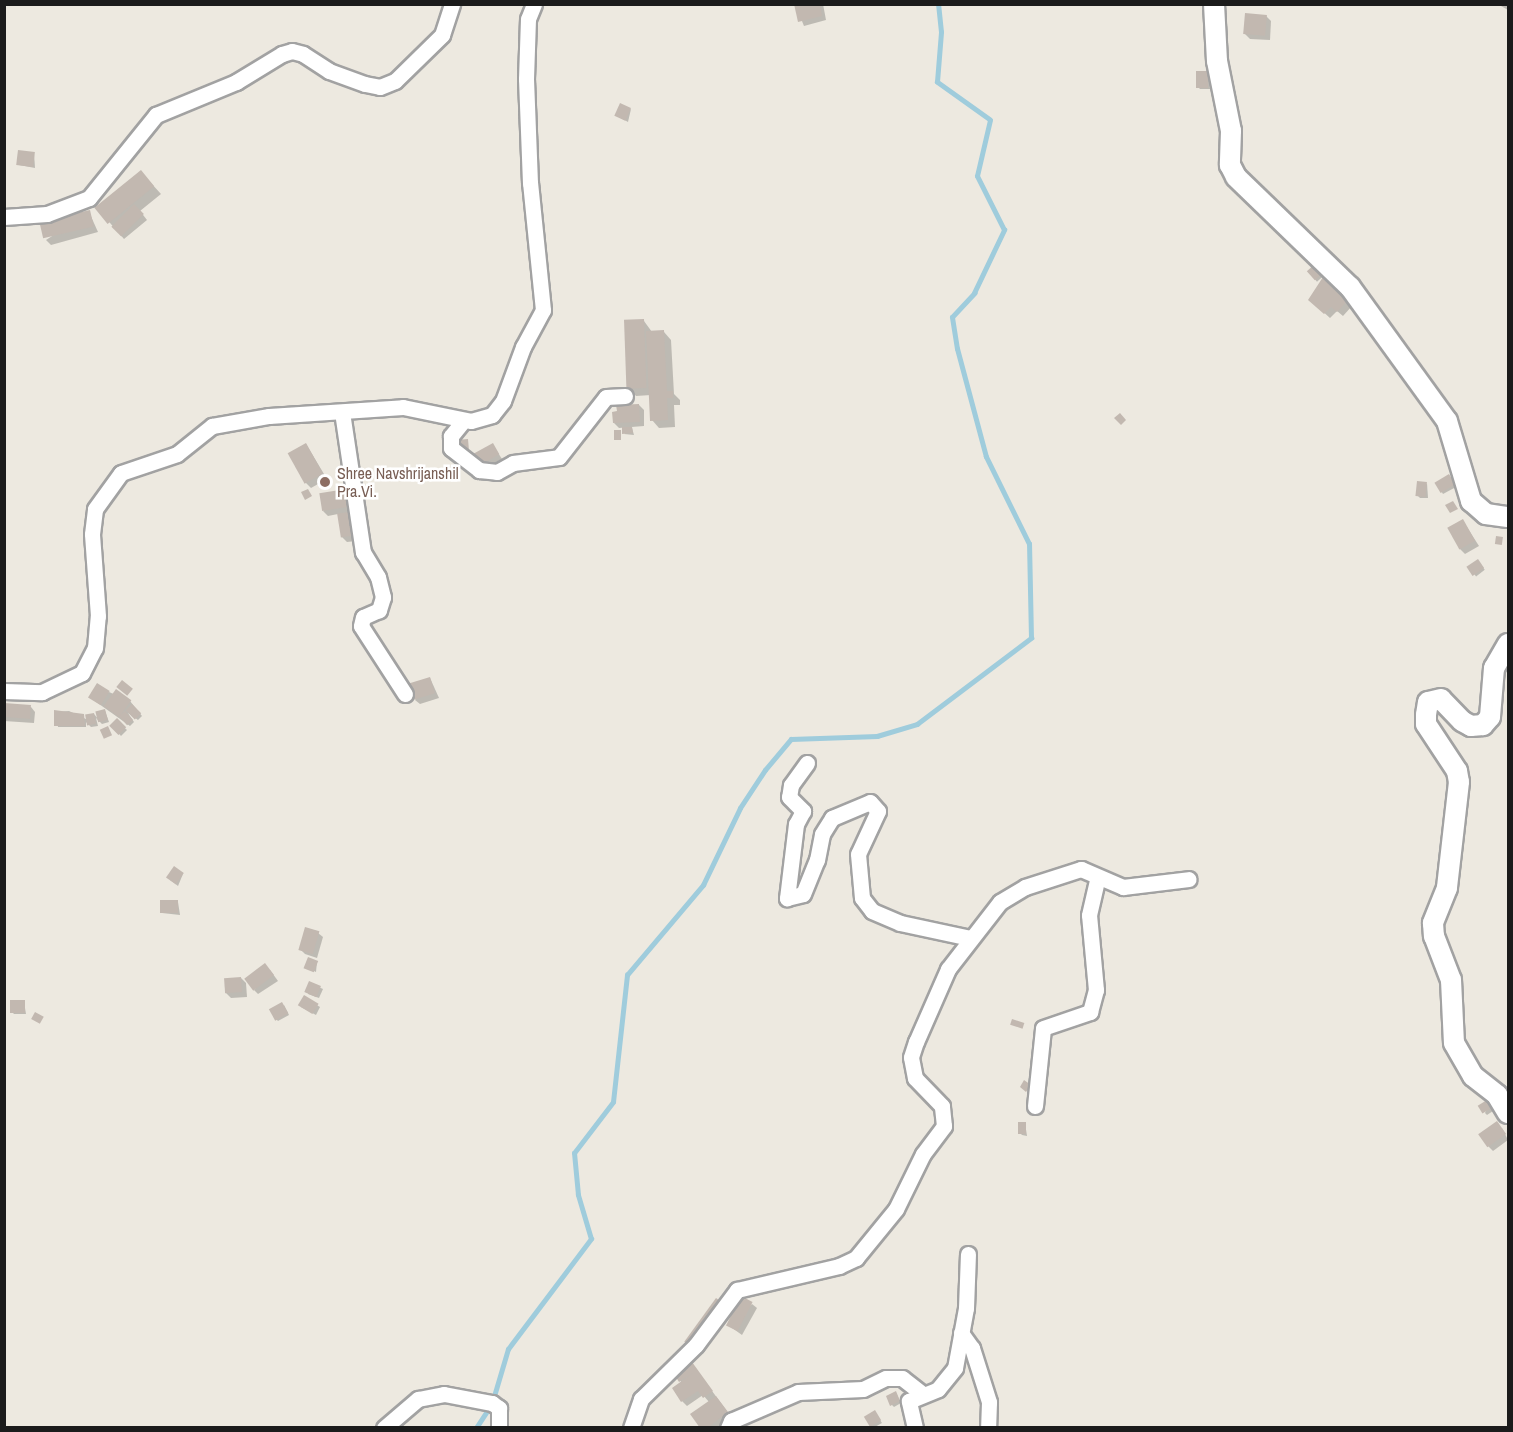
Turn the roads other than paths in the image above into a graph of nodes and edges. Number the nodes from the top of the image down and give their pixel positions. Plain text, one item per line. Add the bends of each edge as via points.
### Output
1 (452, 4) edge
2 (534, 4) edge
3 (1214, 4) edge
4 (4, 217) edge
5 (625, 396) dead end
6 (342, 412) junction
7 (464, 420) junction
8 (1509, 517) edge
9 (1509, 644) edge
10 (4, 691) edge
11 (405, 694) dead end
12 (807, 763) dead end
13 (1098, 877) junction
14 (1189, 879) dead end
15 (969, 938) junction
16 (1035, 1106) dead end
17 (1509, 1113) edge
18 (968, 1254) dead end
19 (961, 1333) junction
20 (921, 1393) junction
21 (384, 1428) edge
22 (499, 1428) edge
23 (631, 1428) edge
24 (728, 1428) edge
25 (915, 1428) edge
26 (988, 1428) edge

1 - 4 street via 442,35 395,81 380,87 365,84 329,71 303,54 282,54 236,82 184,100 156,115 104,185 89,198 47,214
2 - 7 street via 528,19 526,79 530,183 543,310 503,401 492,415 478,421
3 - 8 street via 1217,61 1231,132 1230,165 1236,177 1350,286 1447,421 1471,501 1486,514
5 - 7 street via 606,397 560,457 513,463 497,472 479,470 451,448 451,436
6 - 7 street via 403,407
6 - 10 street via 278,415 212,426 177,454 121,473 95,509 92,534 98,616 95,648 82,673 42,692
6 - 11 street via 363,552 378,577 383,597 379,610 363,617 362,626
9 - 17 street via 1494,668 1490,717 1484,725 1471,726 1462,721 1441,699 1428,702 1426,724 1457,771 1459,782 1447,888 1433,923 1451,980 1454,1043 1473,1076 1497,1095
12 - 15 street via 790,785 789,796 803,811 796,824 787,898 803,894 817,860 822,834 832,818 870,802 878,811 858,854 862,898 872,911 900,923
13 - 14 street via 1123,887
13 - 15 street via 1081,869 1025,887 1000,902
13 - 16 street via 1089,915 1096,990 1090,1012 1043,1028
15 - 23 street via 948,969 926,1014 911,1057 915,1078 942,1106 944,1126 923,1154 896,1209 856,1258 839,1266 737,1290 696,1345 641,1399
18 - 19 street via 970,1274
19 - 20 street via 955,1368 946,1382 938,1389
19 - 26 street via 972,1348 989,1402
20 - 24 street via 902,1378 886,1378 863,1389 798,1392 741,1416
20 - 25 street via 909,1401
21 - 22 street via 418,1399 444,1394 492,1402 499,1408

